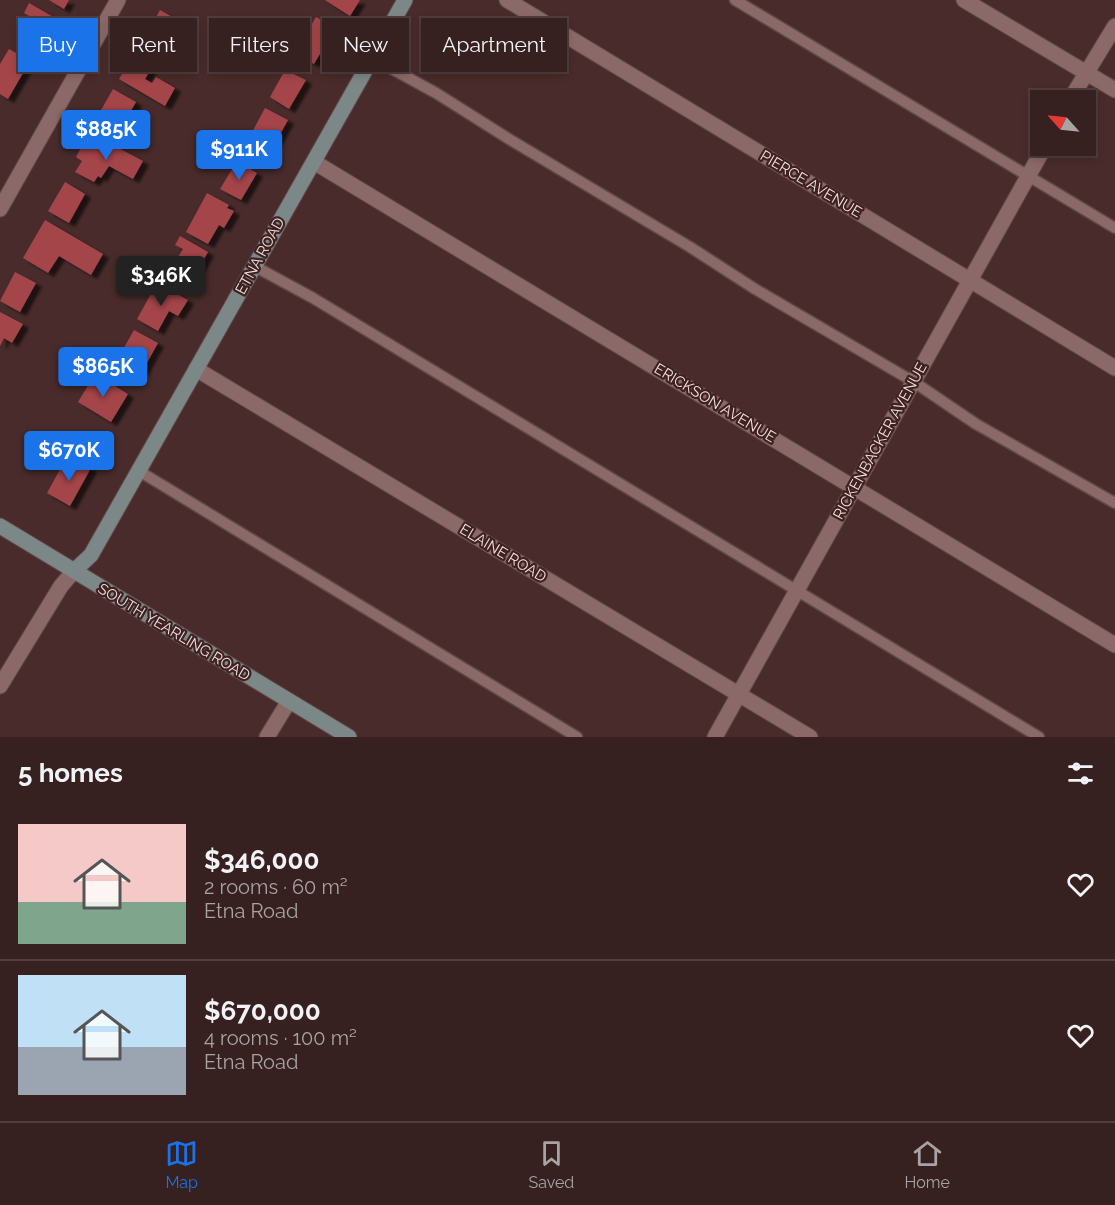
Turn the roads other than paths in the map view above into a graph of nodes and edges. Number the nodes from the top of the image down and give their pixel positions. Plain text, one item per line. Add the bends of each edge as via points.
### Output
1 (118, 0) edge
2 (405, 0) edge
3 (507, 0) edge
4 (735, 0) edge
5 (964, 0) edge
6 (395, 18) edge
7 (1115, 26) edge
8 (364, 72) edge
9 (398, 72) edge
10 (1085, 73) junction
11 (1076, 90) edge
12 (1115, 90) edge
13 (1039, 156) edge
14 (314, 162) junction
15 (1028, 176) junction
16 (1, 203) edge
17 (1115, 228) edge
18 (255, 266) junction
19 (970, 281) junction
20 (1115, 368) edge
21 (196, 369) junction
22 (914, 382) junction
23 (139, 471) junction
24 (854, 487) junction
25 (1115, 503) edge
26 (0, 526) edge
27 (74, 571) junction
28 (797, 590) junction
29 (1115, 645) edge
30 (0, 686) edge
31 (738, 695) junction
32 (289, 701) junction
33 (267, 737) edge
34 (349, 737) edge
35 (577, 737) edge
36 (715, 737) edge
37 (810, 737) edge
38 (1039, 737) edge

1 - 16 street
2 - 6 street, ETNA ROAD
3 - 19 street, PIERCE AVENUE
4 - 15 lane
5 - 10 street
7 - 10 street
8 - 14 street, ETNA ROAD
9 - 22 lane
10 - 11 street
10 - 12 street
13 - 15 street, RICKENBACKER AVENUE
14 - 18 street, ETNA ROAD
14 - 24 street, ERICKSON AVENUE
15 - 17 lane
15 - 19 street, RICKENBACKER AVENUE
18 - 21 street, ETNA ROAD
18 - 28 lane
19 - 20 street, PIERCE AVENUE
19 - 22 street, RICKENBACKER AVENUE
21 - 23 street, ETNA ROAD
21 - 31 street, ELAINE ROAD
22 - 24 street, RICKENBACKER AVENUE
22 - 25 lane via 976,424
23 - 27 street, ETNA ROAD via 91,555
23 - 35 lane
24 - 28 street, RICKENBACKER AVENUE
24 - 29 street, ERICKSON AVENUE
26 - 27 street, SOUTH YEARLING ROAD
27 - 30 street
27 - 32 street, SOUTH YEARLING ROAD
28 - 31 street, RICKENBACKER AVENUE
28 - 38 lane
31 - 36 street, RICKENBACKER AVENUE
31 - 37 street, ELAINE ROAD
32 - 33 street
32 - 34 street, SOUTH YEARLING ROAD

